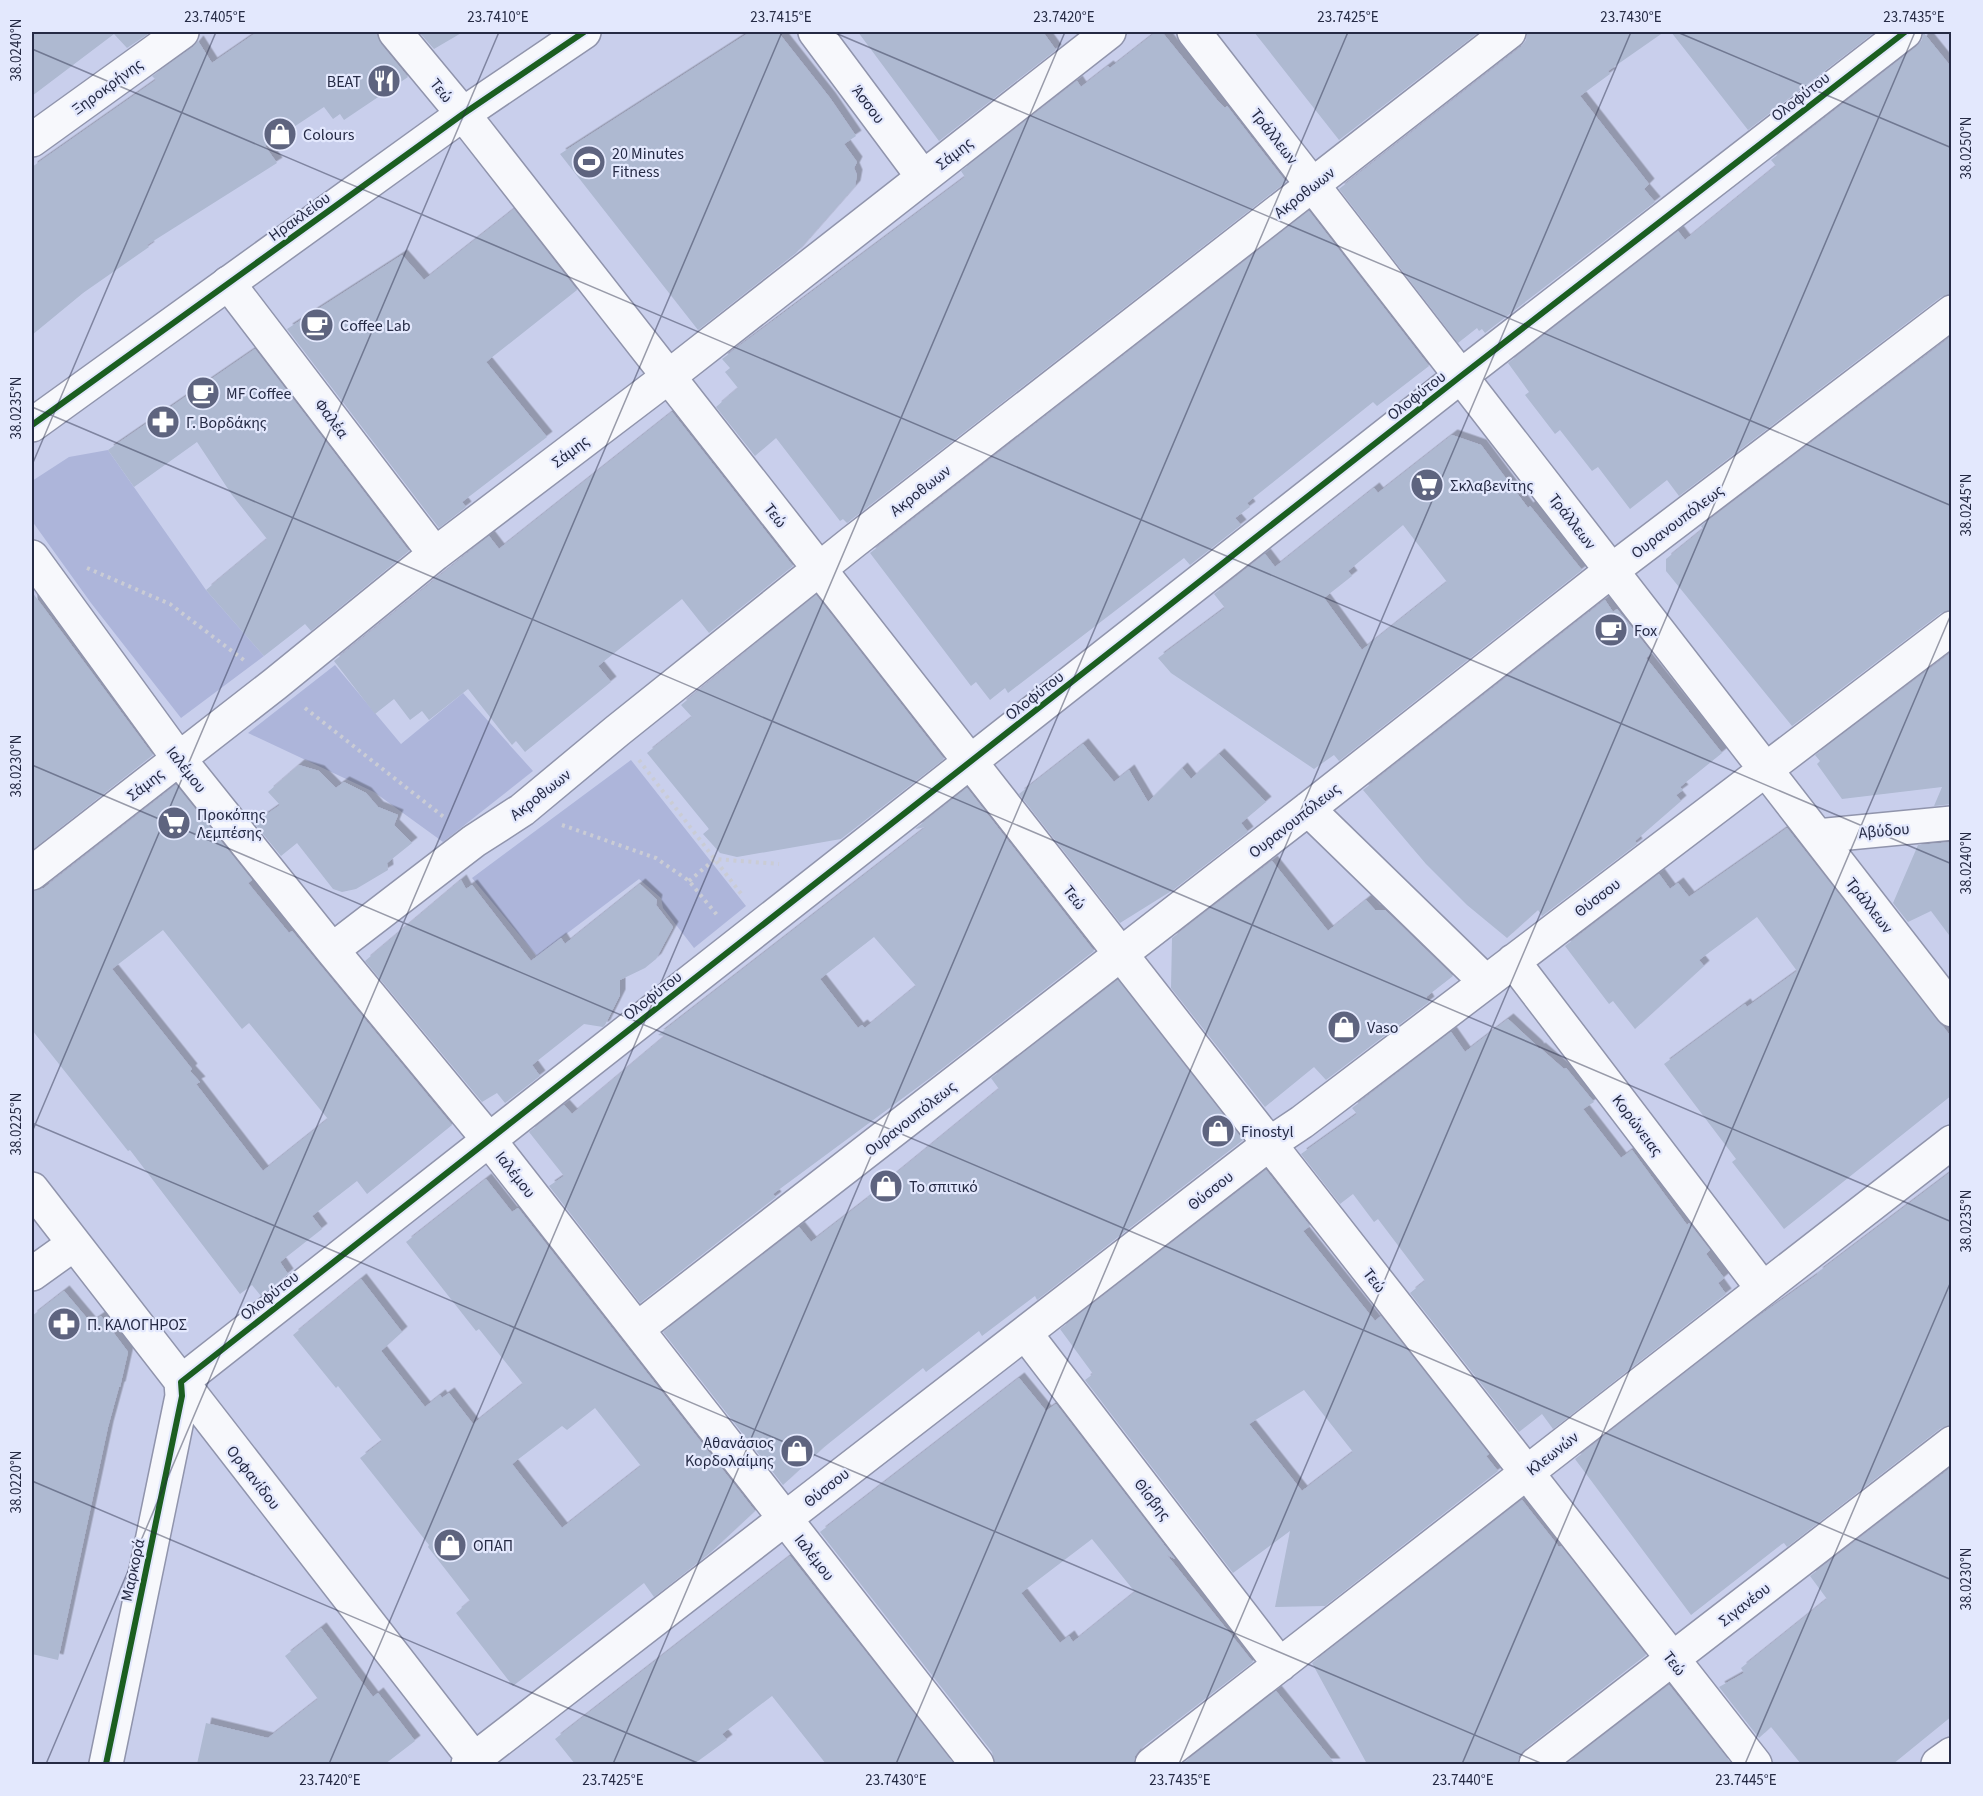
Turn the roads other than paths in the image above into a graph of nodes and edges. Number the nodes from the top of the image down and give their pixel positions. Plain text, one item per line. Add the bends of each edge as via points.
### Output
1 (182, 32) edge
2 (395, 32) edge
3 (584, 32) edge
4 (815, 32) edge
5 (1109, 32) edge
6 (1194, 32) edge
7 (1509, 32) edge
8 (1905, 32) edge
9 (463, 114) junction
10 (32, 140) edge
11 (923, 177) junction
12 (1313, 185) junction
13 (228, 283) junction
14 (1952, 312) edge
15 (1461, 376) junction
16 (668, 377) junction
17 (34, 418) edge
18 (435, 554) junction
19 (32, 557) edge
20 (819, 569) junction
21 (1611, 571) junction
22 (1952, 628) edge
23 (179, 759) junction
24 (970, 762) junction
25 (1765, 769) junction
26 (1308, 809) junction
27 (1952, 824) edge
28 (1817, 836) junction
29 (32, 873) edge
30 (332, 951) junction
31 (1120, 955) junction
32 (1513, 961) junction
33 (1486, 982) junction
34 (1952, 1010) edge
35 (489, 1140) junction
36 (1952, 1142) edge
37 (1269, 1144) junction
38 (32, 1189) edge
39 (74, 1244) junction
40 (32, 1275) edge
41 (1763, 1289) junction
42 (637, 1329) junction
43 (1025, 1334) junction
44 (180, 1382) junction
45 (1952, 1443) edge
46 (1527, 1473) junction
47 (785, 1519) junction
48 (1672, 1659) junction
49 (1280, 1665) junction
50 (1952, 1754) edge
51 (473, 1763) edge
52 (106, 1764) edge
53 (977, 1764) edge
54 (1152, 1764) edge
55 (1536, 1764) edge
56 (1755, 1764) edge
57 (1938, 1764) edge

1 - 10 street, Ξηροκρήνης
2 - 9 street, Τεώ
3 - 9 street, Ηρακλείου
4 - 11 street, Άσσου
5 - 11 street, Σάμης
6 - 12 street, Τράλλεων
7 - 12 street, Ακροθωων
8 - 15 street, Ολοφύτου
9 - 13 street, Ηρακλείου
9 - 16 street, Τεώ
11 - 16 street, Σάμης
12 - 15 street, Τράλλεων
12 - 20 street, Ακροθωων
13 - 17 street, Ηρακλείου
13 - 18 street, Φαλέα
14 - 21 street, Ουρανουπόλεως
15 - 21 street, Τράλλεων
15 - 24 street, Ολοφύτου
16 - 18 street, Σάμης
16 - 20 street, Τεώ
18 - 23 street, Σάμης
19 - 23 street, Ιαλέμου
20 - 24 street, Τεώ
20 - 30 street, Ακροθωων via 522,810 474,841
21 - 25 street, Τράλλεων
21 - 26 street, Ουρανουπόλεως
22 - 25 street, Θύσσου
23 - 29 street, Σάμης
23 - 30 street, Ιαλέμου
24 - 31 street, Τεώ
24 - 35 street, Ολοφύτου
25 - 28 street, Τράλλεων
25 - 32 street, Θύσσου
26 - 31 street, Ουρανουπόλεως
26 - 33 street
27 - 28 street, Αβύδου
28 - 34 street, Τράλλεων
30 - 35 street, Ιαλέμου
31 - 37 street, Τεώ
31 - 42 street, Ουρανουπόλεως
32 - 33 street, Θύσσου
32 - 41 street, Κορώνειας
33 - 37 street, Θύσσου
35 - 42 street, Ιαλέμου
35 - 44 street, Ολοφύτου
36 - 41 street, Κλεωνών
37 - 43 street, Θύσσου
37 - 46 street, Τεώ
38 - 39 street, Ορφανίδου
39 - 40 street
39 - 44 street, Ορφανίδου
41 - 46 street, Κλεωνών
42 - 47 street, Ιαλέμου
43 - 47 street, Θύσσου
43 - 49 street, Θίσβης
44 - 51 street, Ορφανίδου
44 - 52 street, Μαρκορά via 182,1396
45 - 48 street, Σιγανέου
46 - 48 street, Τεώ
46 - 49 street, Κλεωνών
47 - 51 street, Θύσσου
47 - 53 street, Ιαλέμου
48 - 55 street, Σιγανέου
48 - 56 street, Τεώ
49 - 54 street, Κλεωνών
50 - 57 street

